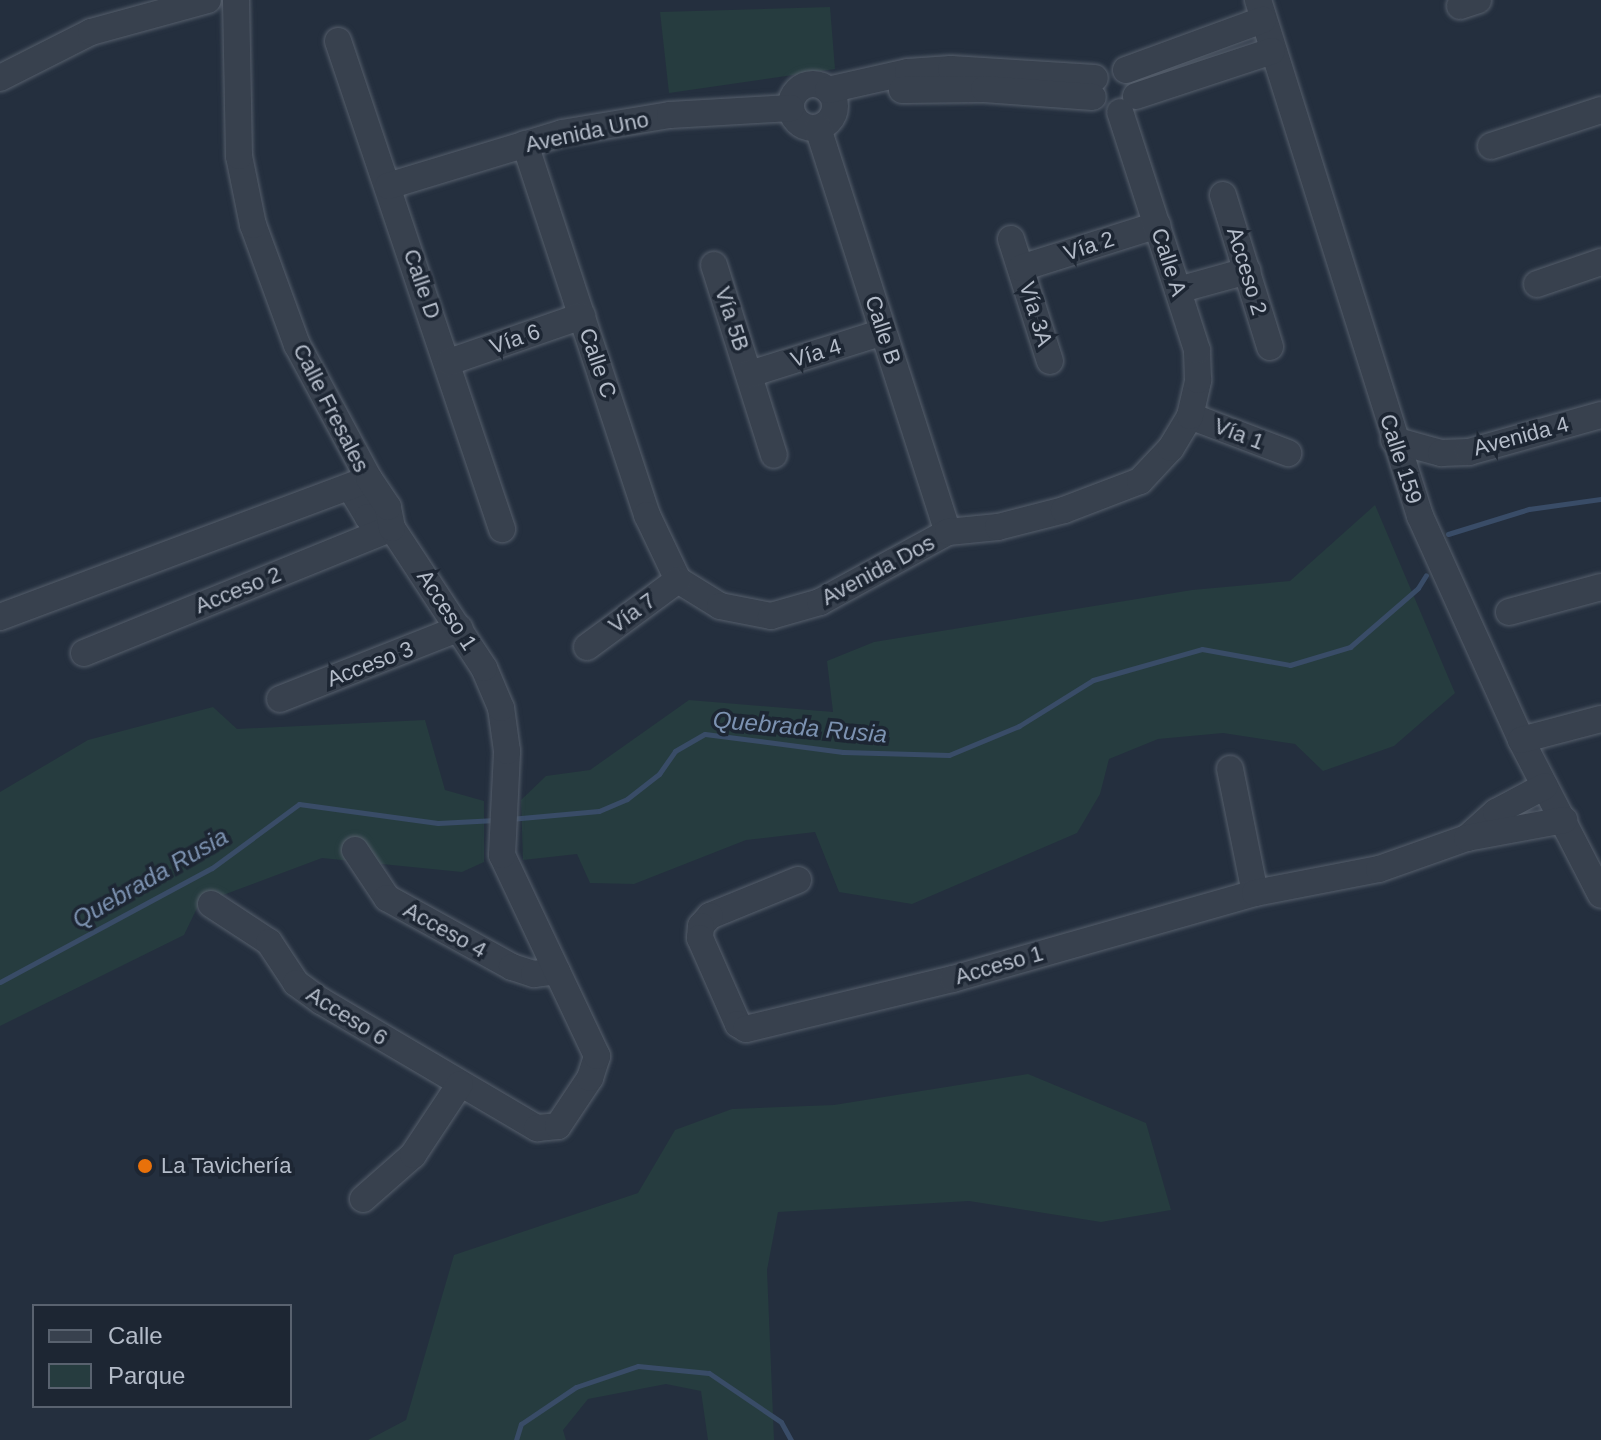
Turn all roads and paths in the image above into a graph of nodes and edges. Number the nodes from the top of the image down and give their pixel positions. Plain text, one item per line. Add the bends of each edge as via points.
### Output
1 (208, 0) edge
2 (236, 0) edge
3 (1260, 10) edge
4 (338, 41) dead end
5 (1272, 51) junction
6 (1126, 70) junction
7 (0, 78) edge
8 (1094, 88) junction
9 (832, 96) junction
10 (1128, 104) junction
11 (791, 108) junction
12 (1601, 110) edge
13 (818, 128) junction
14 (525, 144) junction
15 (1491, 146) dead end
16 (388, 186) junction
17 (1223, 195) dead end
18 (1157, 225) junction
19 (1011, 239) dead end
20 (1601, 262) edge
21 (714, 265) dead end
22 (1021, 268) junction
23 (1247, 271) junction
24 (1537, 284) dead end
25 (1178, 290) junction
26 (582, 316) junction
27 (883, 332) junction
28 (1270, 347) dead end
29 (1050, 361) dead end
30 (449, 362) junction
31 (750, 374) junction
32 (1601, 415) edge
33 (1190, 416) junction
34 (1394, 440) junction
35 (1288, 453) dead end
36 (774, 455) dead end
37 (360, 483) junction
38 (392, 528) junction
39 (502, 529) dead end
40 (948, 532) junction
41 (678, 580) junction
42 (1601, 587) edge
43 (1509, 612) dead end
44 (0, 617) edge
45 (460, 628) junction
46 (587, 647) dead end
47 (84, 653) dead end
48 (280, 699) dead end
49 (1601, 719) edge
50 (1521, 740) junction
51 (1230, 769) dead end
52 (1545, 786) junction
53 (1564, 820) junction
54 (1467, 838) junction
55 (355, 850) dead end
56 (1594, 863) edge
57 (798, 880) dead end
58 (1255, 893) junction
59 (1601, 895) edge
60 (211, 904) dead end
61 (557, 971) junction
62 (460, 1084) junction
63 (363, 1199) dead end

1 - 7 street via 91,32
2 - 37 street, Calle Fresales via 239,156 247,206 297,345
3 - 5 street, Calle 159
3 - 6 street
4 - 16 street, Calle D
5 - 10 street
5 - 34 street, Calle 159
6 - 8 street via 1108,68
6 - 10 street via 1133,76
8 - 9 street via 951,69 908,72
8 - 10 street via 1109,112
9 - 11 street via 807,84 794,95
9 - 13 street via 829,123
10 - 18 street, Calle A
11 - 13 street via 798,123
11 - 14 street, Avenida Uno via 670,115
12 - 15 street
13 - 27 street, Calle B
14 - 16 street, Avenida Uno
14 - 26 street, Calle C
16 - 30 street, Calle D
17 - 23 street, Acceso 2
18 - 22 street, Vía 2
18 - 25 street, Calle A
19 - 22 street, Vía 3A
20 - 24 street
21 - 31 street, Vía 5B
22 - 29 street, Vía 3A
23 - 25 street
23 - 28 street, Acceso 2
25 - 33 street, Calle A via 1197,350 1198,380
26 - 30 street, Vía 6
26 - 41 street, Calle C via 647,515
27 - 31 street, Vía 4
27 - 40 street, Calle B
30 - 39 street, Calle D
31 - 36 street, Vía 5B
32 - 34 street, Avenida 4 via 1469,452 1441,453
33 - 35 street, Vía 1
33 - 40 street, Avenida Dos via 1171,448 1140,481 1064,510 998,527
34 - 50 street, Calle 159 via 1420,516
37 - 38 street, Acceso 1 via 368,517
37 - 44 street, Calle Fresales
38 - 45 street, Acceso 1
38 - 47 street, Acceso 2
40 - 41 street, Avenida Dos via 820,602 771,616 720,606
41 - 46 street, Vía 7
42 - 43 street
45 - 48 street, Acceso 3
45 - 61 street, Acceso 1 via 501,708 506,784 502,848
49 - 50 street
50 - 52 street, Calle 159
51 - 58 street
52 - 53 street, Calle 159
52 - 54 street, Acceso 1 via 1496,812
53 - 54 street, Acceso 1
53 - 56 street, Calle 159
54 - 58 street, Acceso 1 via 1379,869
55 - 61 street, Acceso 4 via 387,898 512,967 534,974
56 - 59 street, Calle 159
57 - 58 street, Acceso 1 via 710,916 701,926 700,938 738,1024 746,1029 953,979
60 - 62 street, Acceso 6 via 269,942 296,983
61 - 62 street, Acceso 1 via 597,1056 558,1126 537,1128
62 - 63 street via 413,1155

